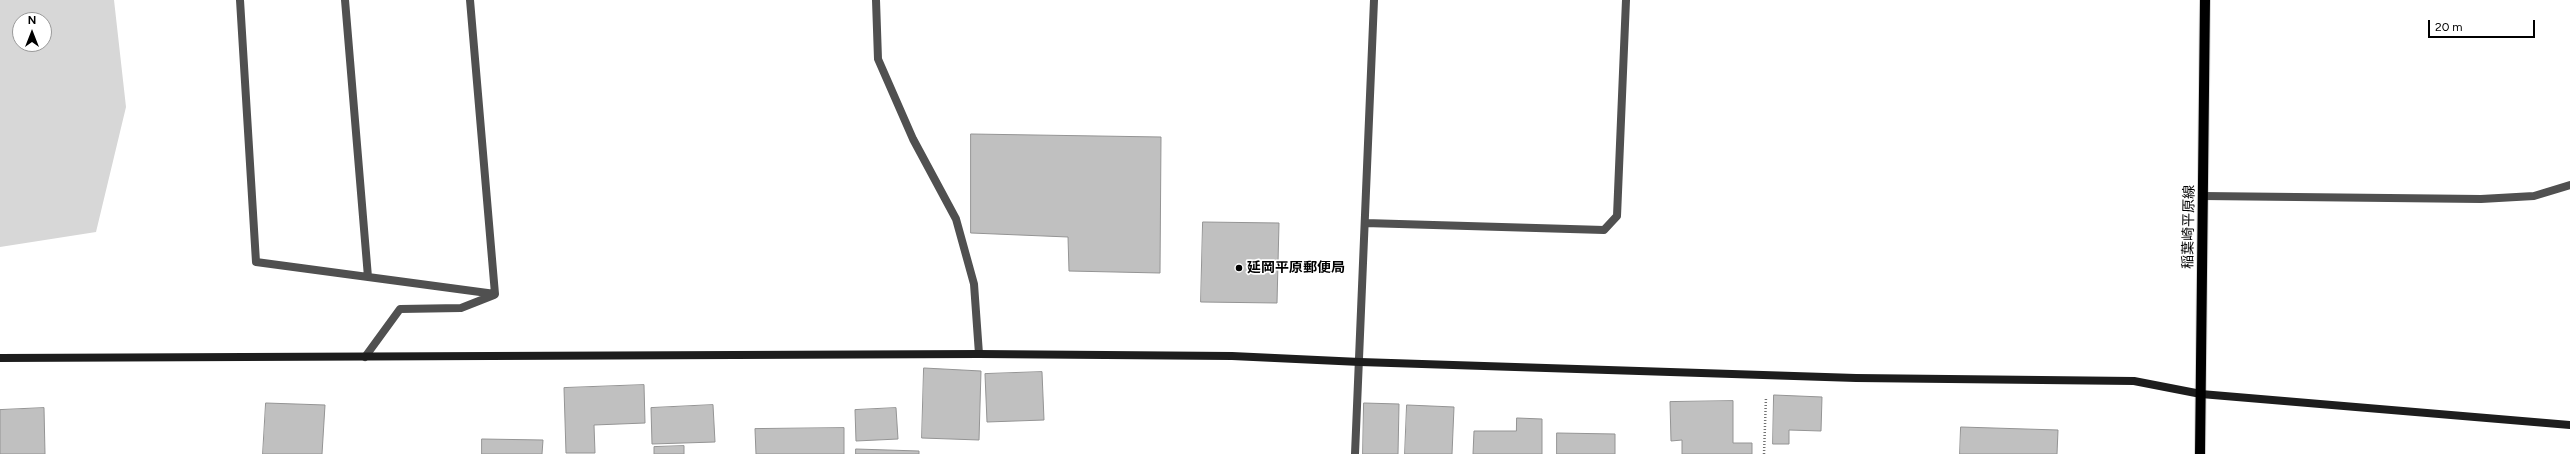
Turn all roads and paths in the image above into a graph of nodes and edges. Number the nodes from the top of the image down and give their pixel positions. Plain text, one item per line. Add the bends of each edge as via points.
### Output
1 (240, 0) edge
2 (344, 0) edge
3 (470, 0) edge
4 (876, 0) edge
5 (1374, 0) edge
6 (1626, 0) edge
7 (2205, 0) edge
8 (2570, 185) edge
9 (2203, 196) junction
10 (1365, 223) junction
11 (368, 277) junction
12 (495, 294) junction
13 (979, 354) junction
14 (365, 357) junction
15 (0, 358) edge
16 (1360, 362) junction
17 (1767, 375) junction
18 (2201, 394) junction
19 (2570, 426) edge
20 (1355, 454) edge
21 (1764, 454) edge
22 (2200, 454) edge

1 - 11 street via 256,262
2 - 11 street
3 - 12 street
4 - 13 street via 878,59 913,138 956,219 974,284
5 - 10 street
6 - 10 street via 1617,216 1604,230
7 - 9 main road, 稲葉崎平原線
8 - 9 street via 2534,196 2481,199
9 - 18 main road, 稲葉崎平原線
10 - 16 street
11 - 12 street
12 - 14 street via 461,308 400,309
13 - 14 street
13 - 16 street via 1232,356
14 - 15 street
16 - 17 street
16 - 20 street
17 - 18 street via 2134,381
17 - 21 path
18 - 19 street
18 - 22 main road, 稲葉崎平原線

